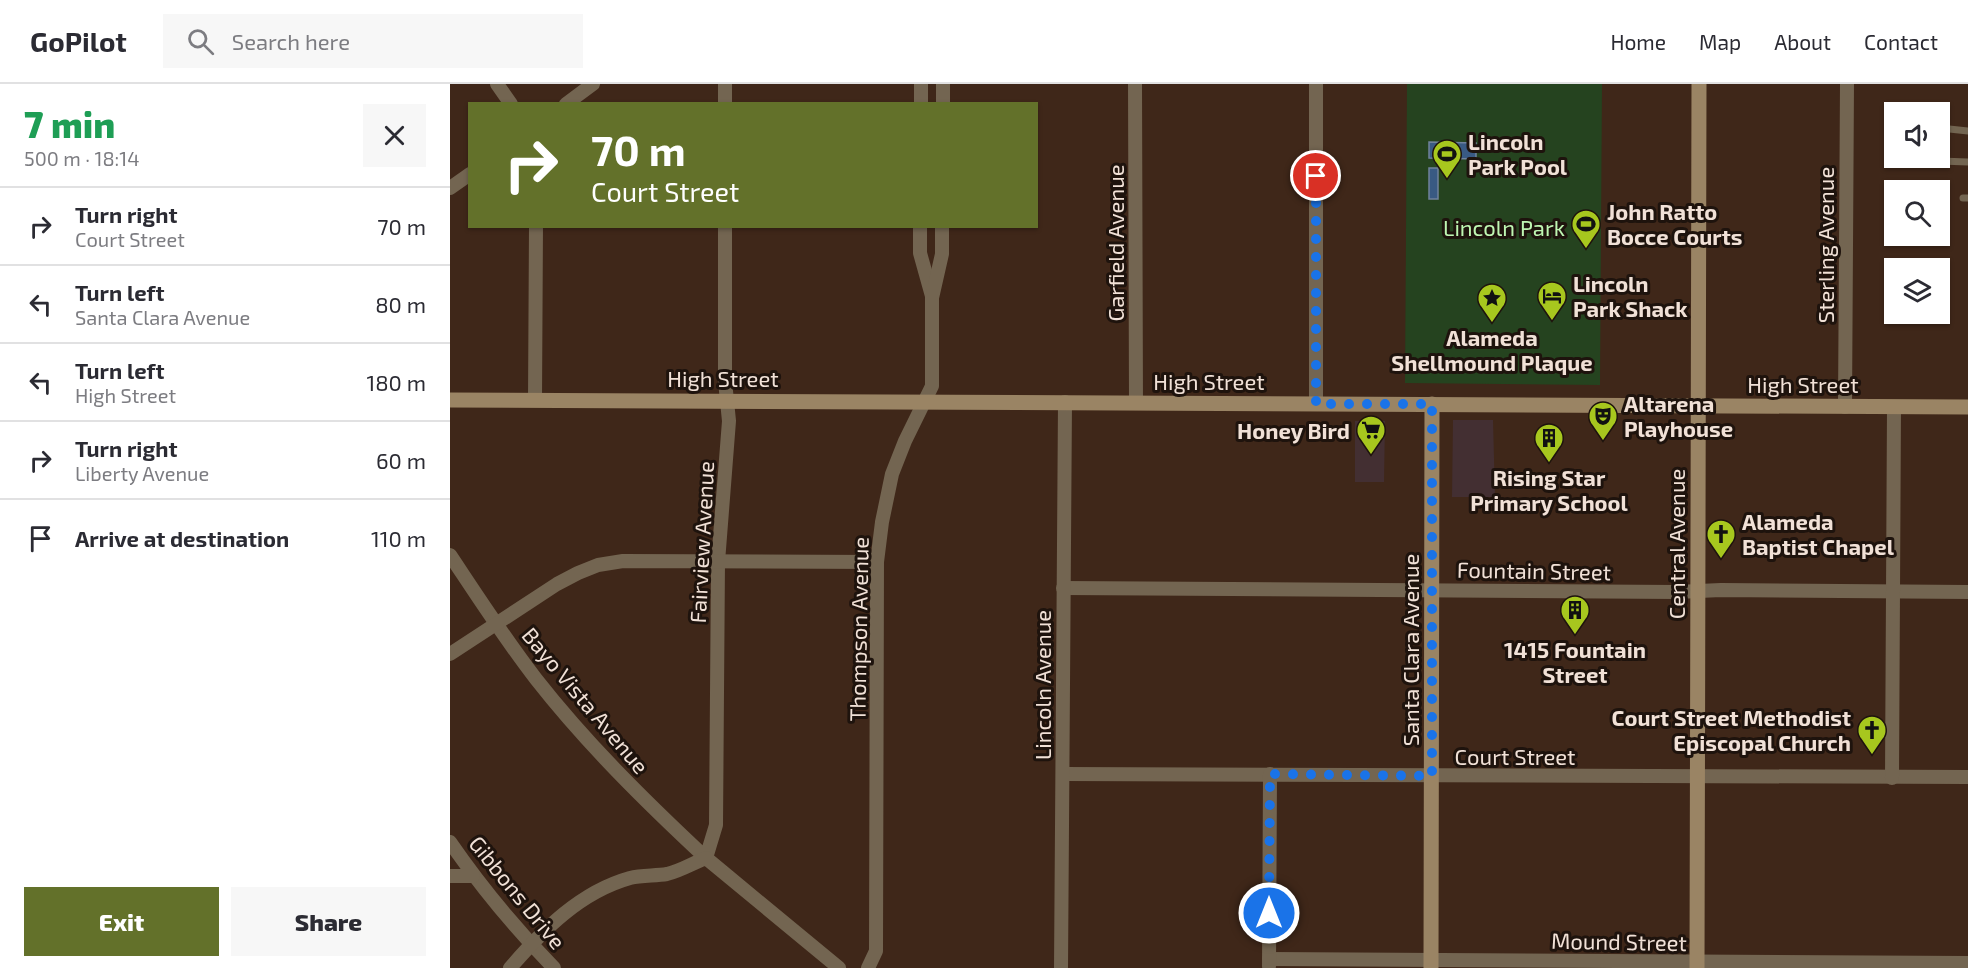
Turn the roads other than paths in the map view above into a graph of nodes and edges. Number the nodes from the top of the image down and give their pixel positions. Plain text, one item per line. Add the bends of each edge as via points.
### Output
1 (497, 84) edge
2 (593, 84) edge
3 (725, 84) edge
4 (921, 84) edge
5 (943, 84) edge
6 (1135, 84) edge
7 (1316, 84) edge
8 (1699, 84) edge
9 (1847, 84) edge
10 (510, 102) edge
11 (569, 102) edge
12 (725, 102) edge
13 (921, 102) edge
14 (943, 102) edge
15 (1950, 129) edge
16 (1968, 131) edge
17 (1950, 161) edge
18 (1968, 162) edge
19 (468, 175) edge
20 (450, 188) edge
21 (536, 228) edge
22 (725, 228) edge
23 (920, 228) edge
24 (942, 228) edge
25 (932, 298) junction
26 (450, 400) edge
27 (536, 400) junction
28 (727, 401) junction
29 (925, 402) junction
30 (1065, 402) junction
31 (1136, 403) junction
32 (1316, 404) junction
33 (1432, 404) junction
34 (1698, 406) junction
35 (1845, 407) junction
36 (1894, 407) junction
37 (1968, 407) edge
38 (450, 555) edge
39 (718, 562) junction
40 (878, 562) junction
41 (1062, 588) junction
42 (1434, 590) junction
43 (1698, 591) junction
44 (1894, 592) junction
45 (1968, 592) edge
46 (496, 624) junction
47 (450, 654) edge
48 (1063, 774) junction
49 (1270, 774) junction
50 (1432, 776) junction
51 (1697, 777) junction
52 (1968, 777) edge
53 (1892, 778) junction
54 (450, 842) edge
55 (706, 858) junction
56 (450, 876) edge
57 (473, 876) junction
58 (531, 945) junction
59 (1269, 963) edge
60 (1968, 963) edge
61 (1431, 964) edge
62 (1697, 965) edge
63 (1893, 965) edge
64 (510, 968) edge
65 (554, 968) edge
66 (839, 968) edge
67 (868, 968) edge
68 (1061, 968) edge

1 - 10 street
2 - 11 street
3 - 12 street
4 - 13 street
5 - 14 street
6 - 31 street, Garfield Avenue
7 - 32 street
8 - 34 main road, Central Avenue
9 - 35 street, Sterling Avenue
15 - 16 lane
17 - 18 lane
19 - 20 street
21 - 27 street
22 - 28 street, Fairview Avenue
23 - 25 street, Thompson Avenue via 920,253
24 - 25 street, Thompson Avenue via 942,254
25 - 29 street, Thompson Avenue via 933,383
26 - 27 main road, High Street
27 - 28 main road, High Street
28 - 29 main road, High Street
28 - 39 street, Fairview Avenue via 729,421
29 - 30 main road, High Street
29 - 40 street, Thompson Avenue via 892,474
30 - 31 main road, High Street
30 - 41 street, Lincoln Avenue
31 - 32 main road, High Street
32 - 33 main road, High Street
33 - 34 main road, High Street
33 - 42 main road, Santa Clara Avenue
34 - 35 main road, High Street
34 - 43 main road, Central Avenue
35 - 36 main road, High Street
36 - 37 main road, High Street
36 - 44 street
38 - 46 street, Bayo Vista Avenue
39 - 40 street
39 - 46 street via 623,561 598,565 557,584
39 - 55 street, Fairview Avenue via 716,825
40 - 67 street, Thompson Avenue via 876,951
41 - 42 street, Fountain Street
41 - 48 street, Lincoln Avenue
42 - 43 street, Fountain Street
42 - 50 main road, Santa Clara Avenue
43 - 44 street, Fountain Street
43 - 51 main road, Central Avenue
44 - 45 street, Fountain Street
44 - 53 street
46 - 47 street
46 - 55 street, Bayo Vista Avenue via 574,726
48 - 49 street, Court Street
48 - 68 street, Lincoln Avenue
49 - 50 street, Court Street
49 - 59 street
50 - 51 street, Court Street
50 - 61 main road, Santa Clara Avenue
51 - 53 street, Court Street
51 - 62 main road, Central Avenue
52 - 53 street, Court Street
54 - 57 street, Gibbons Drive
55 - 58 street via 668,873 631,878 597,891 570,908
55 - 66 street, Bayo Vista Avenue
56 - 57 street
57 - 58 street, Gibbons Drive
58 - 64 street
58 - 65 street, Gibbons Drive
59 - 61 street, Mound Street
60 - 63 street, Mound Street
61 - 62 street, Mound Street
62 - 63 street, Mound Street

